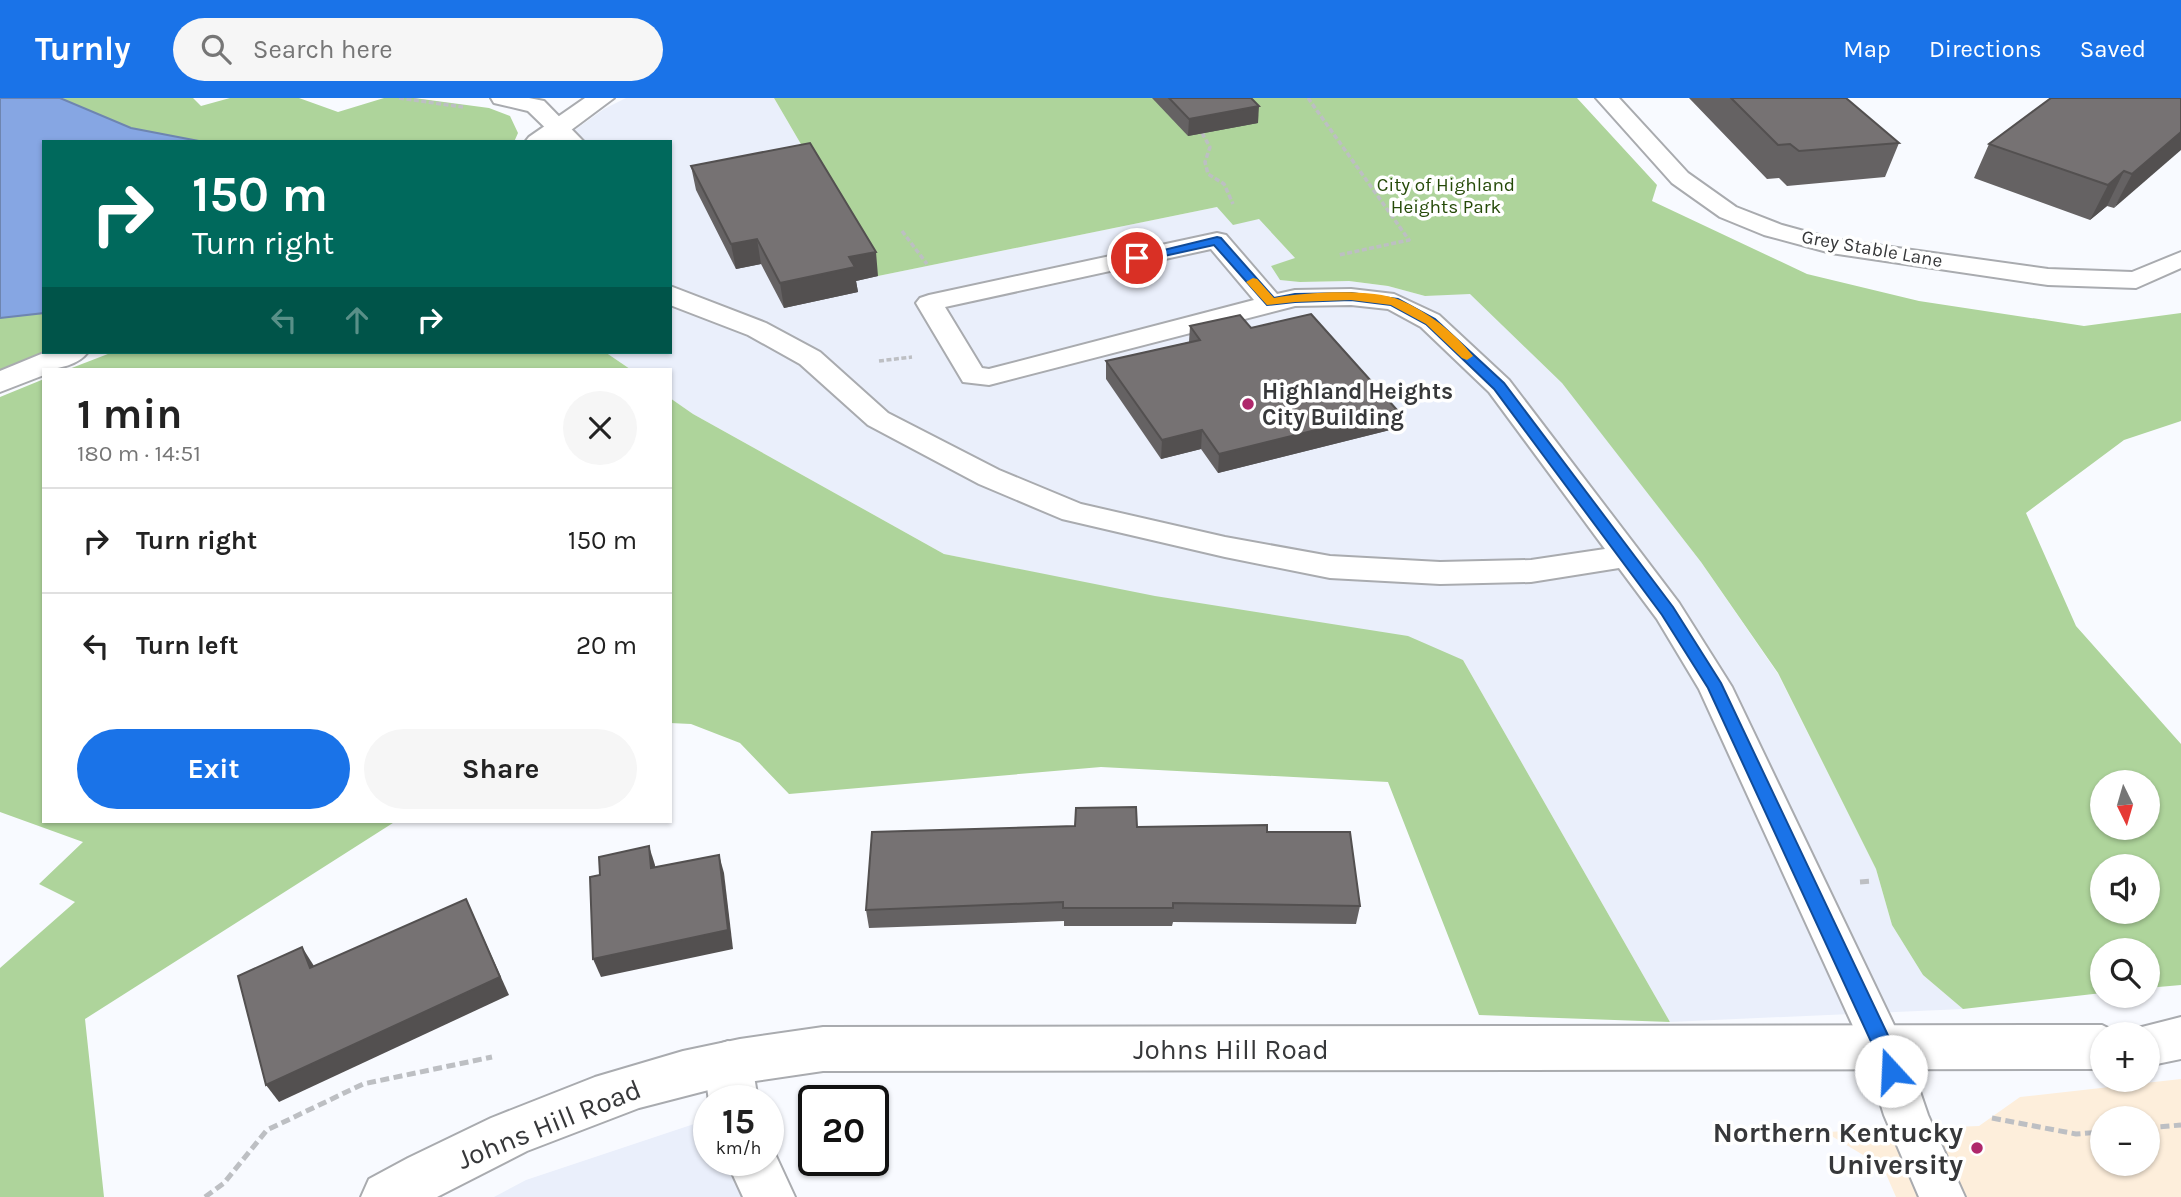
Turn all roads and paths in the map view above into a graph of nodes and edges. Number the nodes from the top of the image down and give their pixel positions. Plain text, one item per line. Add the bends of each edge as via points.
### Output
1 (502, 98) edge
2 (602, 98) edge
3 (1308, 98) edge
4 (1607, 98) edge
5 (1202, 133) edge
6 (557, 137) edge
7 (1217, 240) junction
8 (1409, 240) dead end
9 (2181, 260) edge
10 (672, 295) edge
11 (1271, 303) junction
12 (956, 347) junction
13 (67, 354) edge
14 (815, 362) junction
15 (0, 382) edge
16 (1627, 556) junction
17 (1873, 881) dead end
18 (1856, 882) dead end
19 (2181, 1038) edge
20 (2160, 1042) edge
21 (2090, 1047) edge
22 (1884, 1048) junction
23 (492, 1058) dead end
24 (730, 1082) edge
25 (1992, 1118) dead end
26 (2181, 1125) edge
27 (2160, 1127) edge
28 (2090, 1133) edge
29 (759, 1176) edge
30 (205, 1197) edge
31 (387, 1197) edge
32 (769, 1197) edge
33 (1942, 1197) edge

1 - 6 lane via 536,106
2 - 6 street
3 - 8 path
4 - 9 lane, Grey Stable Lane via 1680,178 1728,212 1830,246 2095,280 2136,280
5 - 7 path via 1210,147 1205,162 1208,174 1224,184 1245,227
7 - 11 lane
7 - 12 lane via 929,303
10 - 14 lane via 757,329
11 - 12 lane via 989,377 973,376
11 - 16 lane via 1351,297 1394,302 1430,321 1499,386
12 - 14 path via 893,361
13 - 15 street
14 - 16 lane via 878,419 989,477 1073,512 1330,567 1440,573 1531,571
16 - 22 lane via 1715,687
17 - 18 path
19 - 20 street
21 - 22 street, Johns Hill Road
22 - 24 street, Johns Hill Road via 823,1049
22 - 33 lane via 1906,1115
23 - 30 path via 363,1084 267,1130 224,1183
24 - 31 street, Johns Hill Road via 649,1084 561,1113 437,1168
25 - 28 path
26 - 27 path
29 - 32 street

